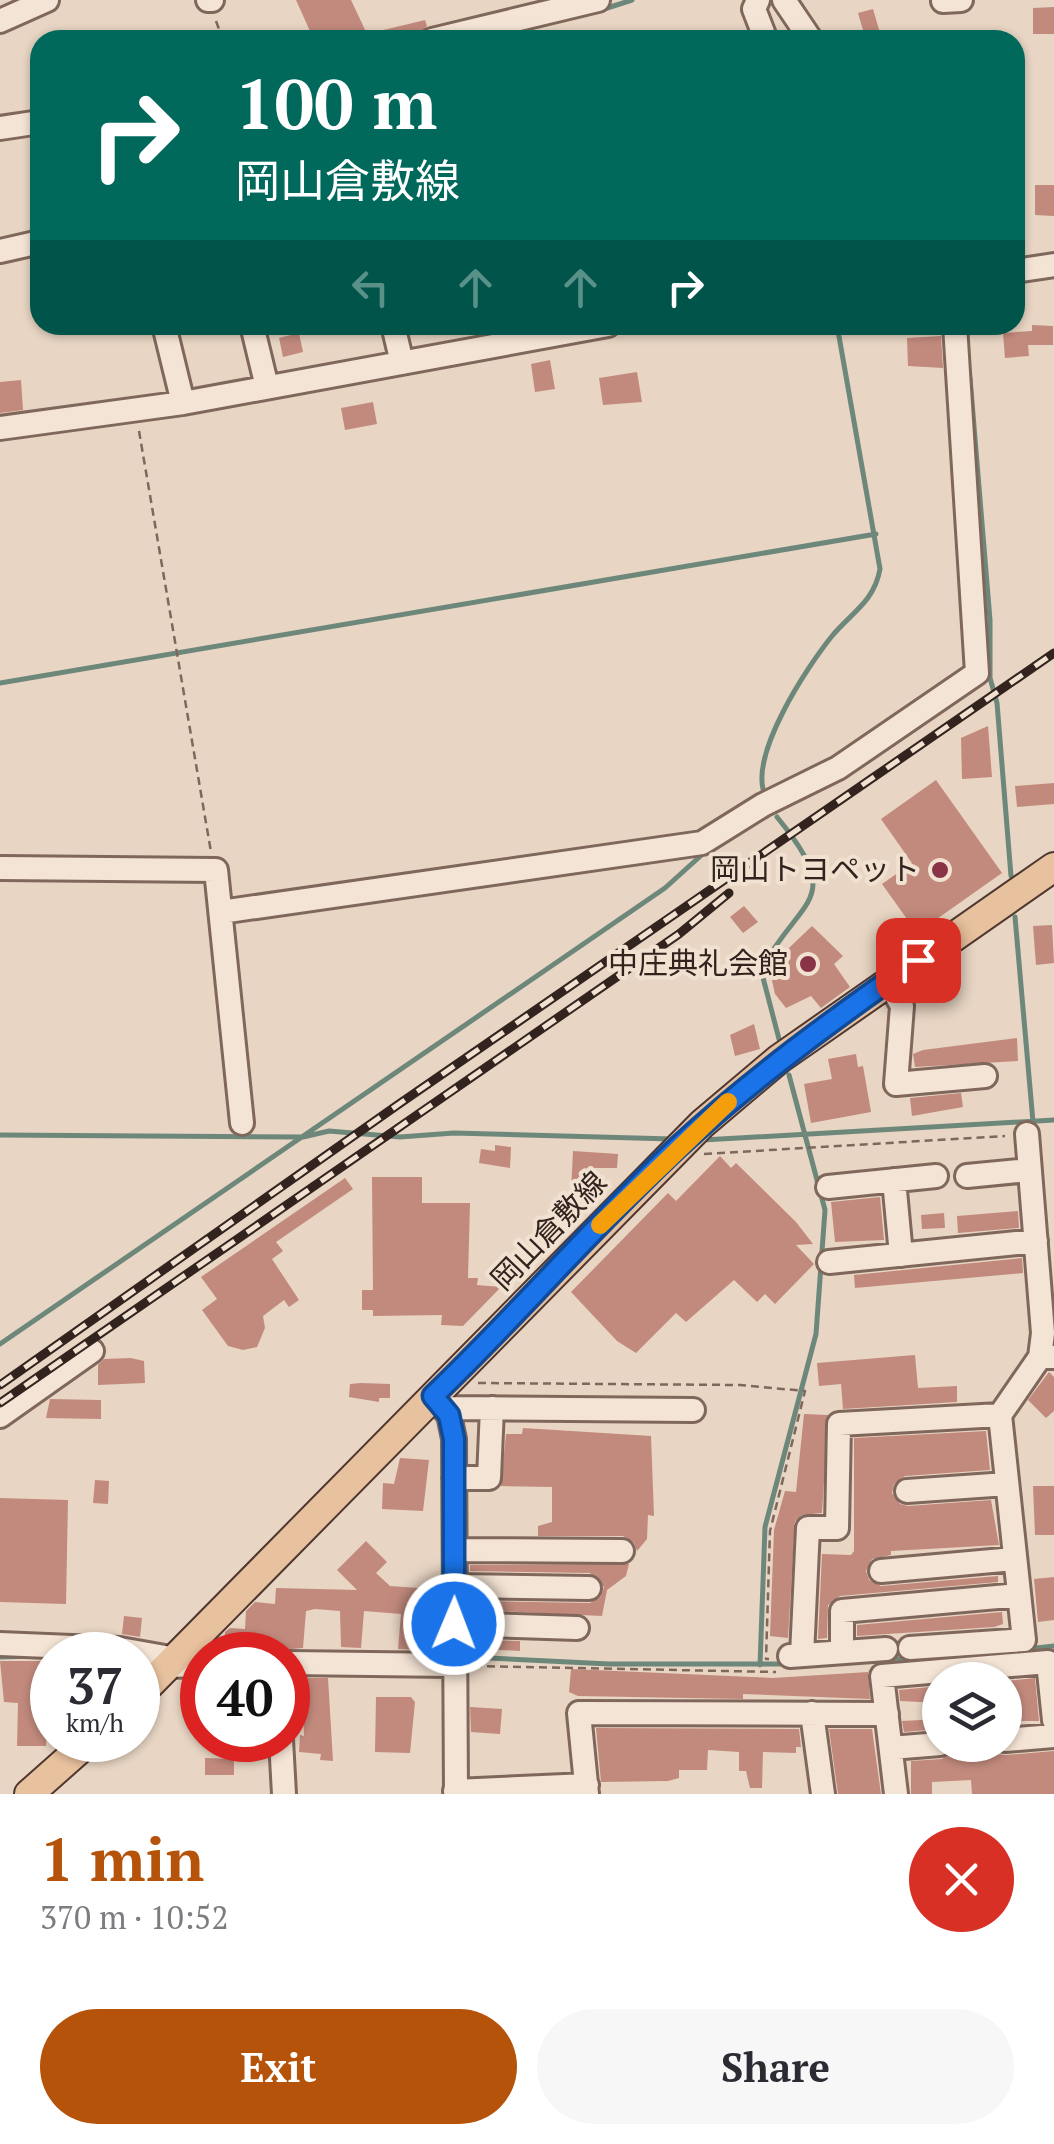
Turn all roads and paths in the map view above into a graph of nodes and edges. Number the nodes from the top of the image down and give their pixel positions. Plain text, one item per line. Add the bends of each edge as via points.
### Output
1 (47, 0) edge
2 (209, 0) edge
3 (598, 0) edge
4 (758, 0) edge
5 (784, 0) edge
6 (961, 0) edge
7 (943, 1) edge
8 (0, 21) edge
9 (220, 30) edge
10 (474, 30) edge
11 (762, 30) edge
12 (804, 30) edge
13 (30, 124) edge
14 (0, 128) edge
15 (30, 244) edge
16 (0, 251) edge
17 (1054, 265) edge
18 (1025, 269) edge
19 (166, 335) edge
20 (254, 335) edge
21 (395, 335) edge
22 (554, 335) edge
23 (957, 335) edge
24 (402, 363) junction
25 (267, 388) junction
26 (183, 403) junction
27 (136, 410) junction
28 (0, 428) edge
29 (1054, 867) edge
30 (0, 868) edge
31 (215, 875) junction
32 (228, 911) junction
33 (888, 981) junction
34 (984, 1076) dead end
35 (242, 1123) dead end
36 (1027, 1134) joint
37 (672, 1152) junction
38 (1029, 1170) junction
39 (936, 1176) dead end
40 (967, 1176) dead end
41 (894, 1180) junction
42 (828, 1187) dead end
43 (1036, 1241) junction
44 (900, 1255) junction
45 (829, 1262) dead end
46 (92, 1351) dead end
47 (1047, 1357) edge
48 (467, 1382) dead end
49 (439, 1402) junction
50 (492, 1408) junction
51 (693, 1410) dead end
52 (1000, 1415) junction
53 (0, 1416) edge
54 (454, 1478) junction
55 (1008, 1484) junction
56 (907, 1490) dead end
57 (454, 1550) junction
58 (622, 1551) dead end
59 (1014, 1559) junction
60 (881, 1571) dead end
61 (454, 1586) junction
62 (589, 1588) dead end
63 (1018, 1595) junction
64 (454, 1624) junction
65 (577, 1628) dead end
66 (213, 1632) edge
67 (0, 1644) edge
68 (910, 1648) dead end
69 (886, 1649) dead end
70 (842, 1652) junction
71 (783, 1660) junction
72 (180, 1662) edge
73 (310, 1664) edge
74 (453, 1665) junction
75 (769, 1671) junction
76 (812, 1714) junction
77 (887, 1714) junction
78 (1054, 1720) edge
79 (1054, 1736) edge
80 (1022, 1739) edge
81 (922, 1745) edge
82 (891, 1748) junction
83 (65, 1762) edge
84 (283, 1762) edge
85 (587, 1790) edge
86 (456, 1793) edge
87 (29, 1794) edge
88 (284, 1794) edge
89 (823, 1794) edge
90 (896, 1794) edge

1 - 8 street
2 - 9 path
3 - 10 street
4 - 11 street via 754,10
5 - 12 street
6 - 7 street
13 - 14 street
15 - 16 street
17 - 18 street
19 - 26 street
20 - 25 street
21 - 24 street
22 - 24 street
23 - 32 street via 977,673 838,768 702,843
24 - 25 street
25 - 26 street
26 - 27 street
27 - 28 street
27 - 31 path
29 - 33 main road, 岡山倉敷線
30 - 31 street
31 - 32 street
32 - 35 street
33 - 34 street via 902,1006 896,1095
33 - 37 main road, 岡山倉敷線 via 779,1059
36 - 37 path
36 - 38 street
37 - 49 main road, 岡山倉敷線
38 - 40 street
38 - 43 street
39 - 41 street
41 - 42 street
41 - 44 street
43 - 44 street
43 - 47 street
44 - 45 street
46 - 53 street
47 - 52 street
48 - 71 path via 803,1390 770,1532 766,1659
49 - 50 street
49 - 54 street via 454,1439
49 - 66 main road, 岡山倉敷線
50 - 51 street
50 - 54 street via 489,1478
52 - 55 street
52 - 71 street via 839,1424 837,1528 808,1528
54 - 57 street
55 - 56 street
55 - 59 street
57 - 58 street
57 - 61 street
59 - 60 street
59 - 63 street
61 - 62 street
61 - 64 street
63 - 68 street via 1024,1640
63 - 70 street via 842,1611
64 - 65 street
64 - 74 street
67 - 72 street via 120,1648
69 - 70 street
70 - 71 street
71 - 75 path
71 - 75 path
73 - 74 street
74 - 75 path
74 - 86 street
76 - 77 street
76 - 85 street via 579,1713
76 - 89 street
77 - 78 street via 882,1676 1048,1662
77 - 82 street
79 - 80 street
81 - 82 street
82 - 90 street
83 - 87 main road
84 - 88 street
85 - 86 street

